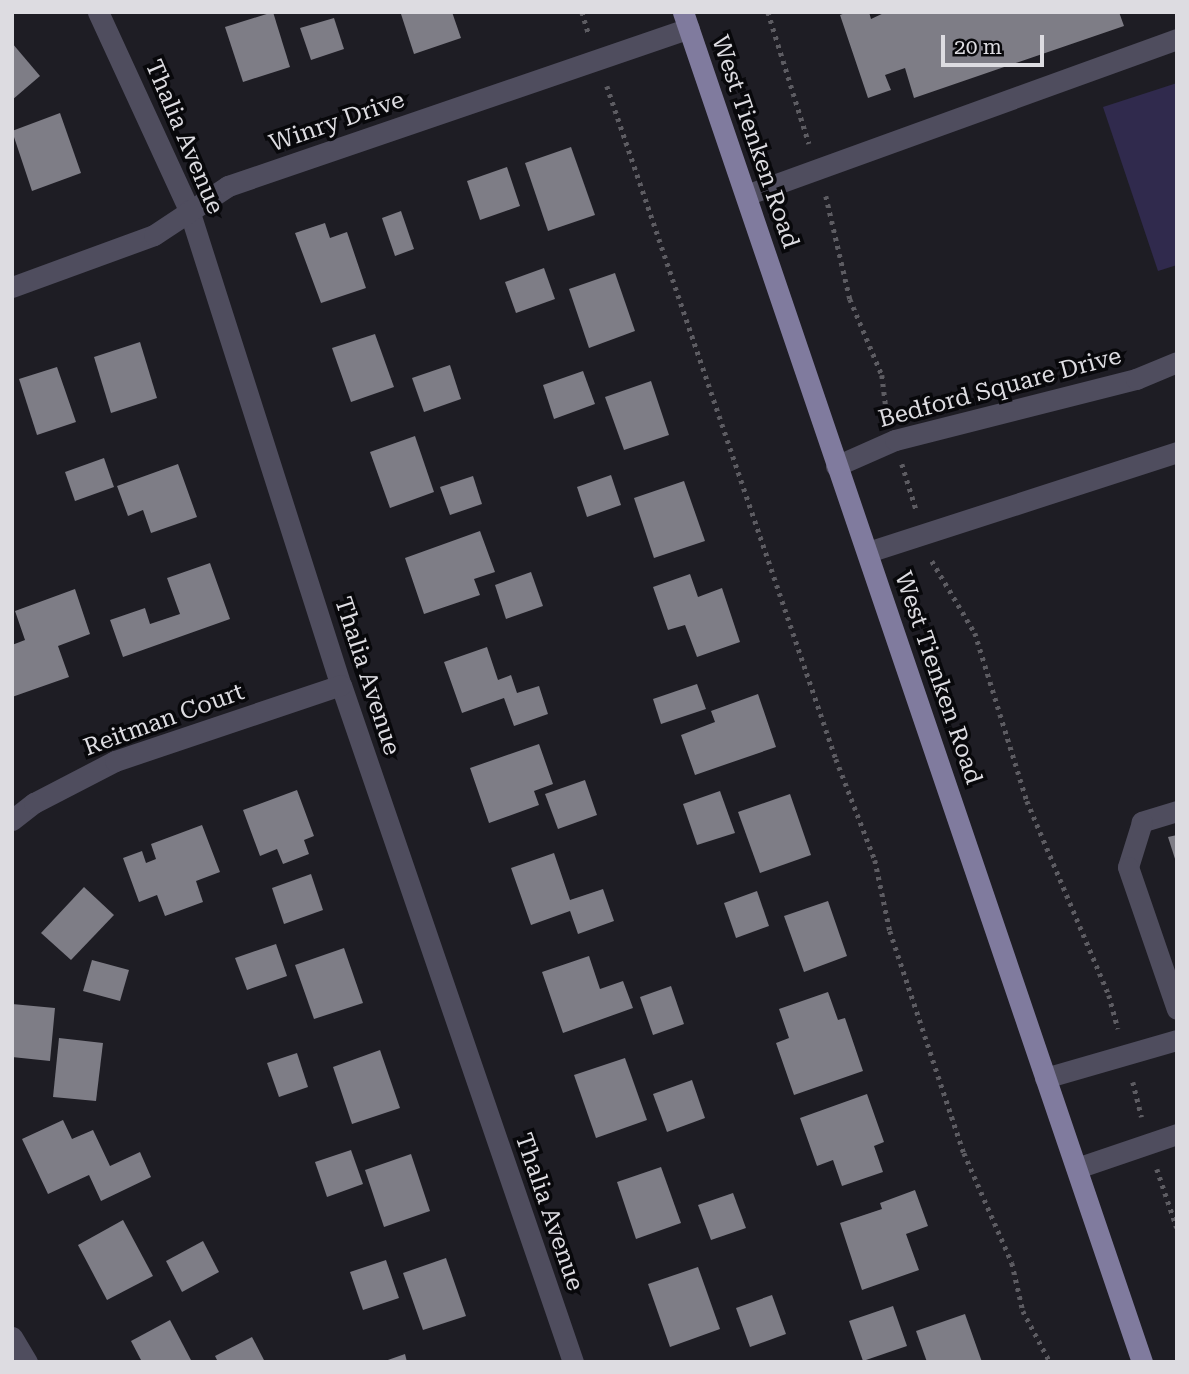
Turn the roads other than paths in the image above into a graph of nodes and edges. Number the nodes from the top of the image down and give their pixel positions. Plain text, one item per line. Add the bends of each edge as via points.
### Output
1 (98, 12) edge
2 (686, 20) edge
3 (1177, 39) edge
4 (746, 195) junction
5 (189, 210) junction
6 (12, 287) edge
7 (1177, 362) edge
8 (1177, 452) edge
9 (836, 466) junction
10 (868, 552) junction
11 (341, 685) junction
12 (1177, 811) edge
13 (12, 820) edge
14 (1177, 1009) edge
15 (1177, 1040) edge
16 (1045, 1078) junction
17 (1177, 1134) edge
18 (1077, 1168) junction
19 (12, 1337) edge
20 (27, 1362) edge
21 (573, 1362) edge
22 (1142, 1362) edge

1 - 5 street, Thalia Avenue
2 - 4 main road, West Tienken Road
2 - 5 street, Winry Drive via 598,60 229,186
3 - 4 street
4 - 9 main road, West Tienken Road
5 - 6 street, Winry Drive via 154,235
5 - 11 street, Thalia Avenue
7 - 9 street, Bedford Square Drive via 1136,379 895,440
8 - 10 street
9 - 10 main road, West Tienken Road
10 - 16 main road, West Tienken Road
11 - 13 street, Reitman Court via 115,761 34,803
11 - 21 street, Thalia Avenue
12 - 14 street via 1142,822 1128,867
15 - 16 street
16 - 18 main road, West Tienken Road
17 - 18 street
18 - 22 main road, West Tienken Road
19 - 20 street

